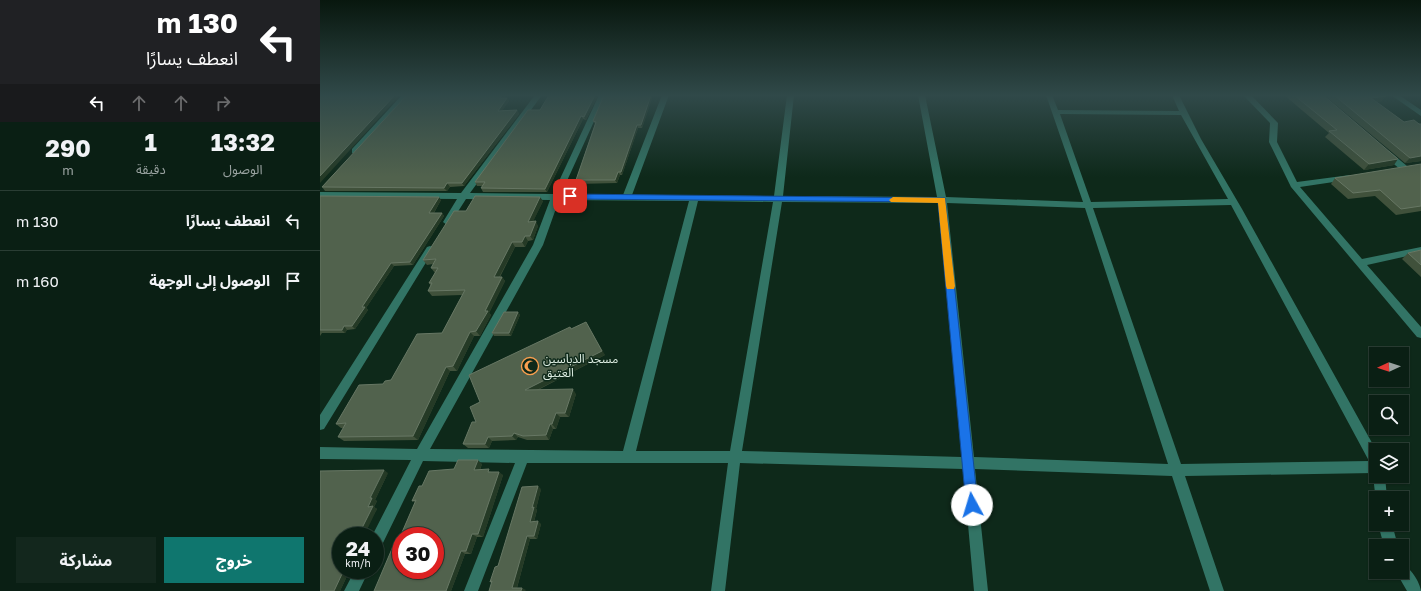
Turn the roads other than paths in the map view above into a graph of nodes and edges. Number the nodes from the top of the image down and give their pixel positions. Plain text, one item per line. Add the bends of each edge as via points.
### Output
1 (381, 123) edge
2 (518, 123) edge
3 (590, 123) edge
4 (655, 123) edge
5 (788, 123) edge
6 (927, 123) edge
7 (1059, 123) edge
8 (1188, 123) edge
9 (1274, 123) edge
10 (1381, 148) edge
11 (350, 156) edge
12 (1415, 166) edge
13 (1356, 175) edge
14 (1294, 185) junction
15 (320, 195) edge
16 (556, 196) junction
17 (463, 197) junction
18 (626, 198) junction
19 (694, 198) junction
20 (778, 199) junction
21 (942, 200) junction
22 (1233, 202) junction
23 (1088, 205) junction
24 (442, 230) edge
25 (434, 244) edge
26 (1421, 250) edge
27 (1359, 263) junction
28 (1421, 334) edge
29 (320, 425) edge
30 (1369, 449) edge
31 (320, 453) edge
32 (420, 454) junction
33 (523, 456) junction
34 (628, 457) junction
35 (735, 457) junction
36 (967, 463) junction
37 (1369, 467) edge
38 (1177, 470) junction
39 (384, 527) edge
40 (357, 579) edge
41 (1407, 579) edge
42 (351, 591) edge
43 (471, 591) edge
44 (718, 591) edge
45 (981, 591) edge
46 (1217, 591) edge
47 (1415, 591) edge

1 - 11 street
2 - 17 street
3 - 16 street
4 - 18 street
5 - 20 street
6 - 21 street
7 - 23 street
8 - 22 street
9 - 14 street via 1273,142
10 - 12 street via 1400,168
13 - 14 street
14 - 27 street
15 - 17 street
16 - 17 street
16 - 18 street
16 - 32 street via 538,245
17 - 24 street
18 - 19 street
19 - 20 street
19 - 34 street
20 - 21 street
20 - 35 street
21 - 23 street
21 - 36 street
22 - 23 street
22 - 30 street
23 - 38 street
25 - 29 street
26 - 27 street
27 - 28 street
31 - 32 street
32 - 33 street
32 - 39 street
33 - 34 street
33 - 43 street
34 - 35 street
35 - 36 street
35 - 44 street
36 - 38 street
36 - 45 street
37 - 38 street
38 - 46 street
40 - 42 street
41 - 47 street

